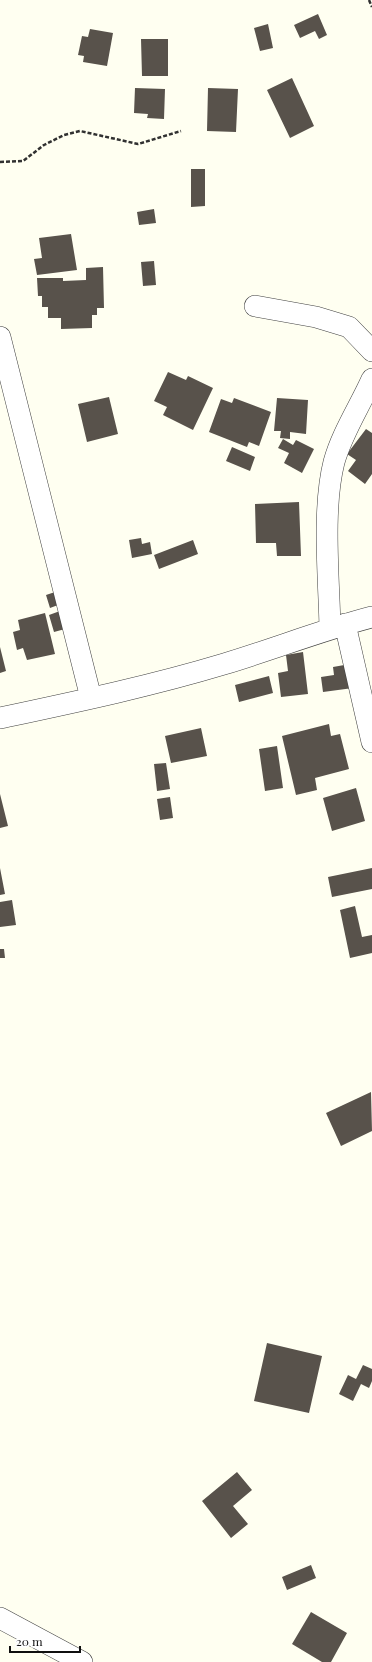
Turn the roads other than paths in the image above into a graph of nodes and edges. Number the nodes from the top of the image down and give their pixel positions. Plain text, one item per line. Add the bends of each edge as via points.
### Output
1 (256, 306) dead end
2 (0, 337) edge
3 (372, 350) edge
4 (372, 379) edge
5 (372, 617) edge
6 (337, 626) junction
7 (91, 698) junction
8 (0, 718) edge
9 (372, 742) edge
10 (0, 1618) edge
11 (82, 1662) edge

1 - 3 street via 316,316 349,327
2 - 7 street
4 - 6 street via 346,430 334,461 329,489 328,529
5 - 6 street
6 - 7 street via 224,664
6 - 9 street
7 - 8 street
10 - 11 street

